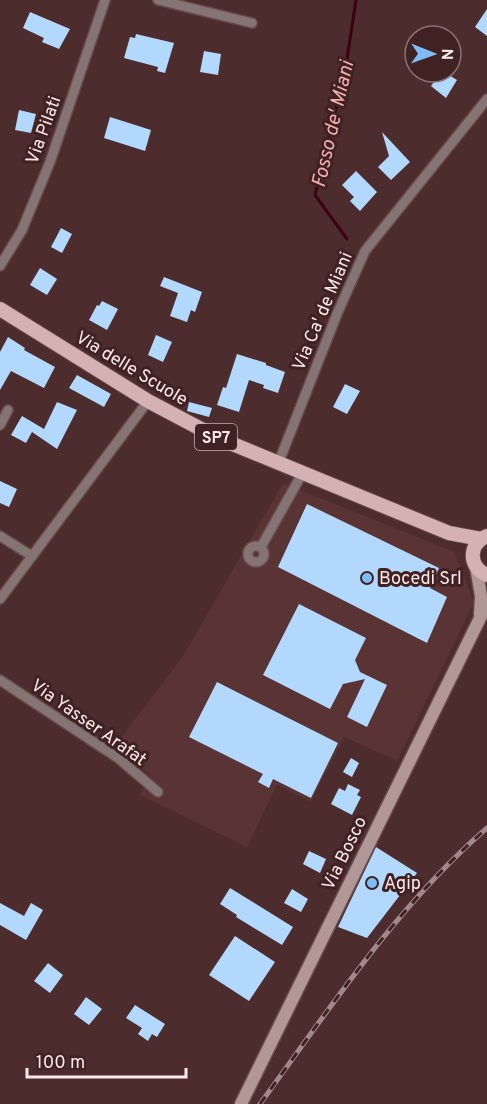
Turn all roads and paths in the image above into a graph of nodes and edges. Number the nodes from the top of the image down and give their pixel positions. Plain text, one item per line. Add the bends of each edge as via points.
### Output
1 (105, 0) edge
2 (158, 0) edge
3 (252, 23) dead end
4 (487, 99) edge
5 (0, 266) edge
6 (0, 309) edge
7 (148, 401) junction
8 (8, 410) dead end
9 (0, 425) edge
10 (278, 464) junction
11 (303, 474) junction
12 (449, 533) junction
13 (0, 536) edge
14 (484, 537) edge
15 (261, 547) dead end
16 (32, 556) junction
17 (479, 568) edge
18 (0, 599) edge
19 (487, 604) edge
20 (479, 619) junction
21 (0, 680) edge
22 (159, 792) dead end
23 (241, 1104) edge

1 - 5 street, Via Pilati via 50,162 22,230
2 - 3 street
4 - 10 street, Via Ca' de Miani via 365,251
6 - 7 main road, Via delle Scuole / SP7
7 - 10 main road, Via delle Scuole / SP7
7 - 16 street
8 - 9 street
10 - 11 main road, Via delle Scuole / SP7
11 - 12 main road, Via delle Scuole / SP7
11 - 15 street
12 - 14 main road, Via delle Scuole / SP7
12 - 17 main road, Via delle Scuole / SP7
13 - 16 street
14 - 17 main road, Via Bosco via 473,548
16 - 18 street
17 - 20 main road, Via Bosco
19 - 20 main road, Via Bosco
20 - 23 main road, Via Bosco
21 - 22 street, Via Yasser Arafat via 118,758

